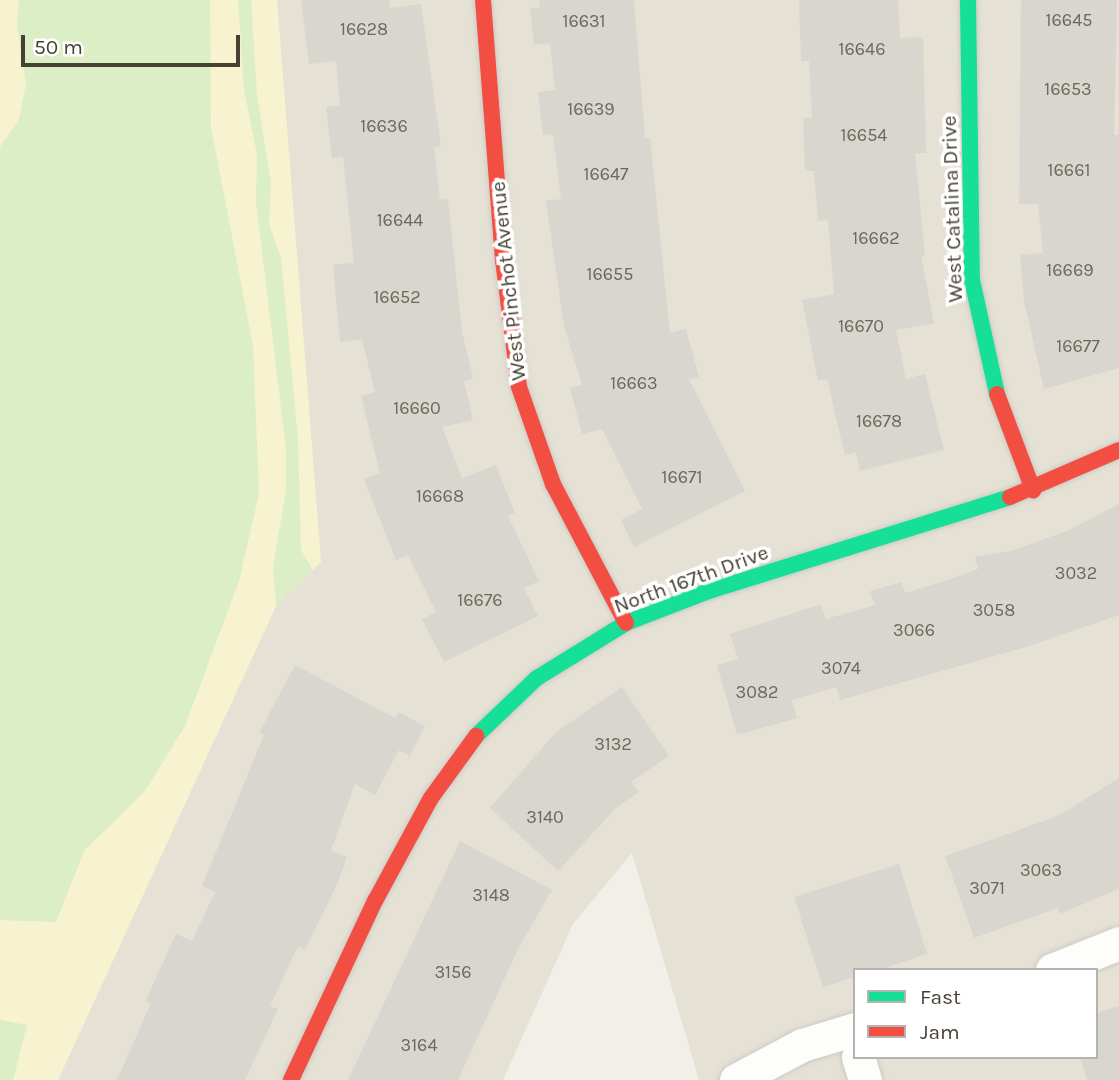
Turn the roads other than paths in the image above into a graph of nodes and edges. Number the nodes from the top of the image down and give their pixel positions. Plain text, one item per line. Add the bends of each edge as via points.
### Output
1 (483, 0) edge
2 (968, 0) edge
3 (1119, 450) edge
4 (1033, 490) junction
5 (626, 623) junction
6 (1119, 943) edge
7 (1057, 968) edge
8 (853, 1041) edge
9 (859, 1059) edge
10 (291, 1080) edge
11 (736, 1080) edge
12 (865, 1080) edge

1 - 5 street, West Pinchot Avenue via 504,272 519,387 553,484
2 - 4 street, West Catalina Drive via 972,280 992,380
3 - 4 street, North 167th Drive
4 - 5 street, North 167th Drive via 722,587
5 - 10 street, North 167th Drive via 537,678 454,762 405,842
6 - 7 street
8 - 11 street via 769,1060
9 - 12 street

